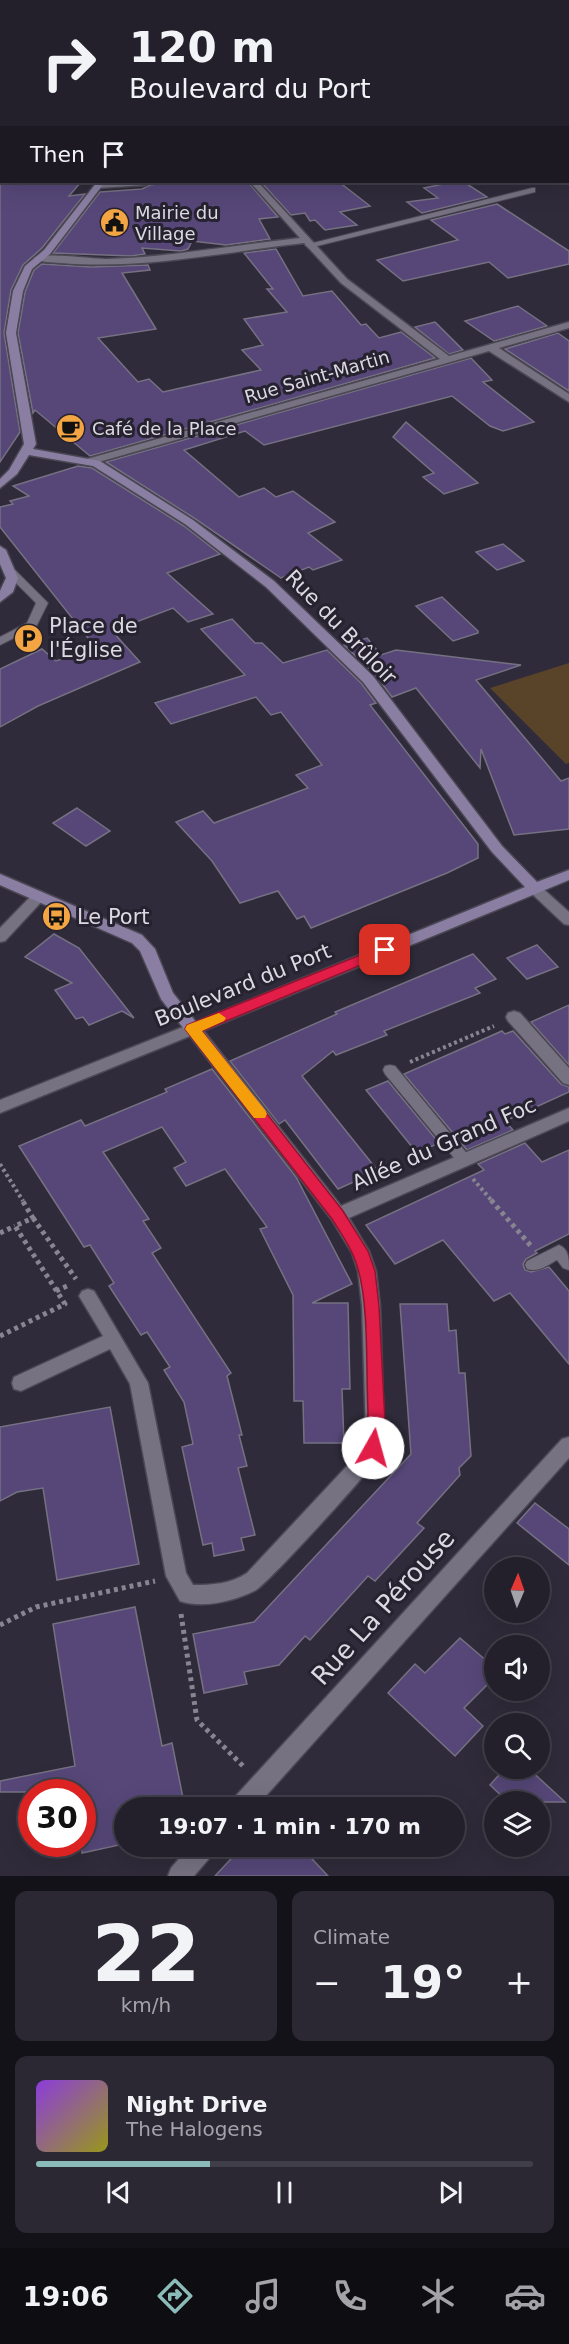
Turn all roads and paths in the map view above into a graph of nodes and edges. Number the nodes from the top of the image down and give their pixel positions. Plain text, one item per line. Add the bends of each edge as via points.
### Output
1 (100, 183) edge
2 (255, 183) edge
3 (532, 190) dead end
4 (307, 243) junction
5 (39, 258) junction
6 (569, 325) edge
7 (490, 347) junction
8 (447, 359) junction
9 (569, 399) edge
10 (28, 451) junction
11 (91, 461) junction
12 (4, 481) edge
13 (0, 550) edge
14 (11, 572) junction
15 (0, 598) edge
16 (0, 642) edge
17 (569, 874) edge
18 (0, 879) edge
19 (535, 889) junction
20 (39, 896) junction
21 (569, 920) edge
22 (0, 937) edge
23 (514, 1017) joint
24 (192, 1029) junction
25 (390, 1070) joint
26 (569, 1079) edge
27 (0, 1107) edge
28 (569, 1114) edge
29 (462, 1161) junction
30 (0, 1164) edge
31 (338, 1215) junction
32 (33, 1218) junction
33 (15, 1226) junction
34 (0, 1233) edge
35 (538, 1263) joint
36 (569, 1264) edge
37 (88, 1296) joint
38 (0, 1336) edge
39 (114, 1339) junction
40 (21, 1383) dead end
41 (569, 1444) edge
42 (176, 1576) junction
43 (187, 1594) junction
44 (0, 1625) edge
45 (261, 1784) junction
46 (250, 1797) edge
47 (195, 1857) edge
48 (179, 1876) edge

1 - 5 street
2 - 4 street
3 - 4 lane
4 - 5 street via 144,258
4 - 8 street via 363,297
5 - 10 street via 21,282 12,322 13,352 30,438
6 - 7 street, Rue Saint-Martin
7 - 8 street, Rue Saint-Martin
7 - 9 street
8 - 11 street, Rue Saint-Martin
10 - 11 street, Rue Saint-Martin
10 - 12 street
11 - 19 street, Rue du Brûloir via 189,522 279,591 368,679 497,849
13 - 14 street
14 - 15 street via 10,586
14 - 16 lane via 42,603 32,625
17 - 19 street, Boulevard du Port
18 - 20 street
19 - 21 street, Rue du Brûloir
19 - 24 street, Boulevard du Port
20 - 22 street
20 - 24 street via 116,928 143,944 166,995
23 - 25 path
23 - 26 street
24 - 27 street, Boulevard du Port
24 - 31 street
25 - 29 lane
28 - 29 street, Allée du Grand Foc
29 - 31 street, Allée du Grand Foc
29 - 35 path
30 - 32 path
31 - 43 street via 367,1271 377,1422 373,1448 361,1466 254,1580 243,1586
32 - 33 path
32 - 37 path
33 - 34 path
33 - 38 path via 65,1304
35 - 36 lane via 559,1251
37 - 39 street
39 - 40 street
39 - 42 street via 139,1383
41 - 45 street, Rue La Pérouse
42 - 43 street
42 - 44 path via 36,1606
43 - 45 path via 180,1609 197,1720
45 - 46 street, Rue La Pérouse
47 - 48 street

